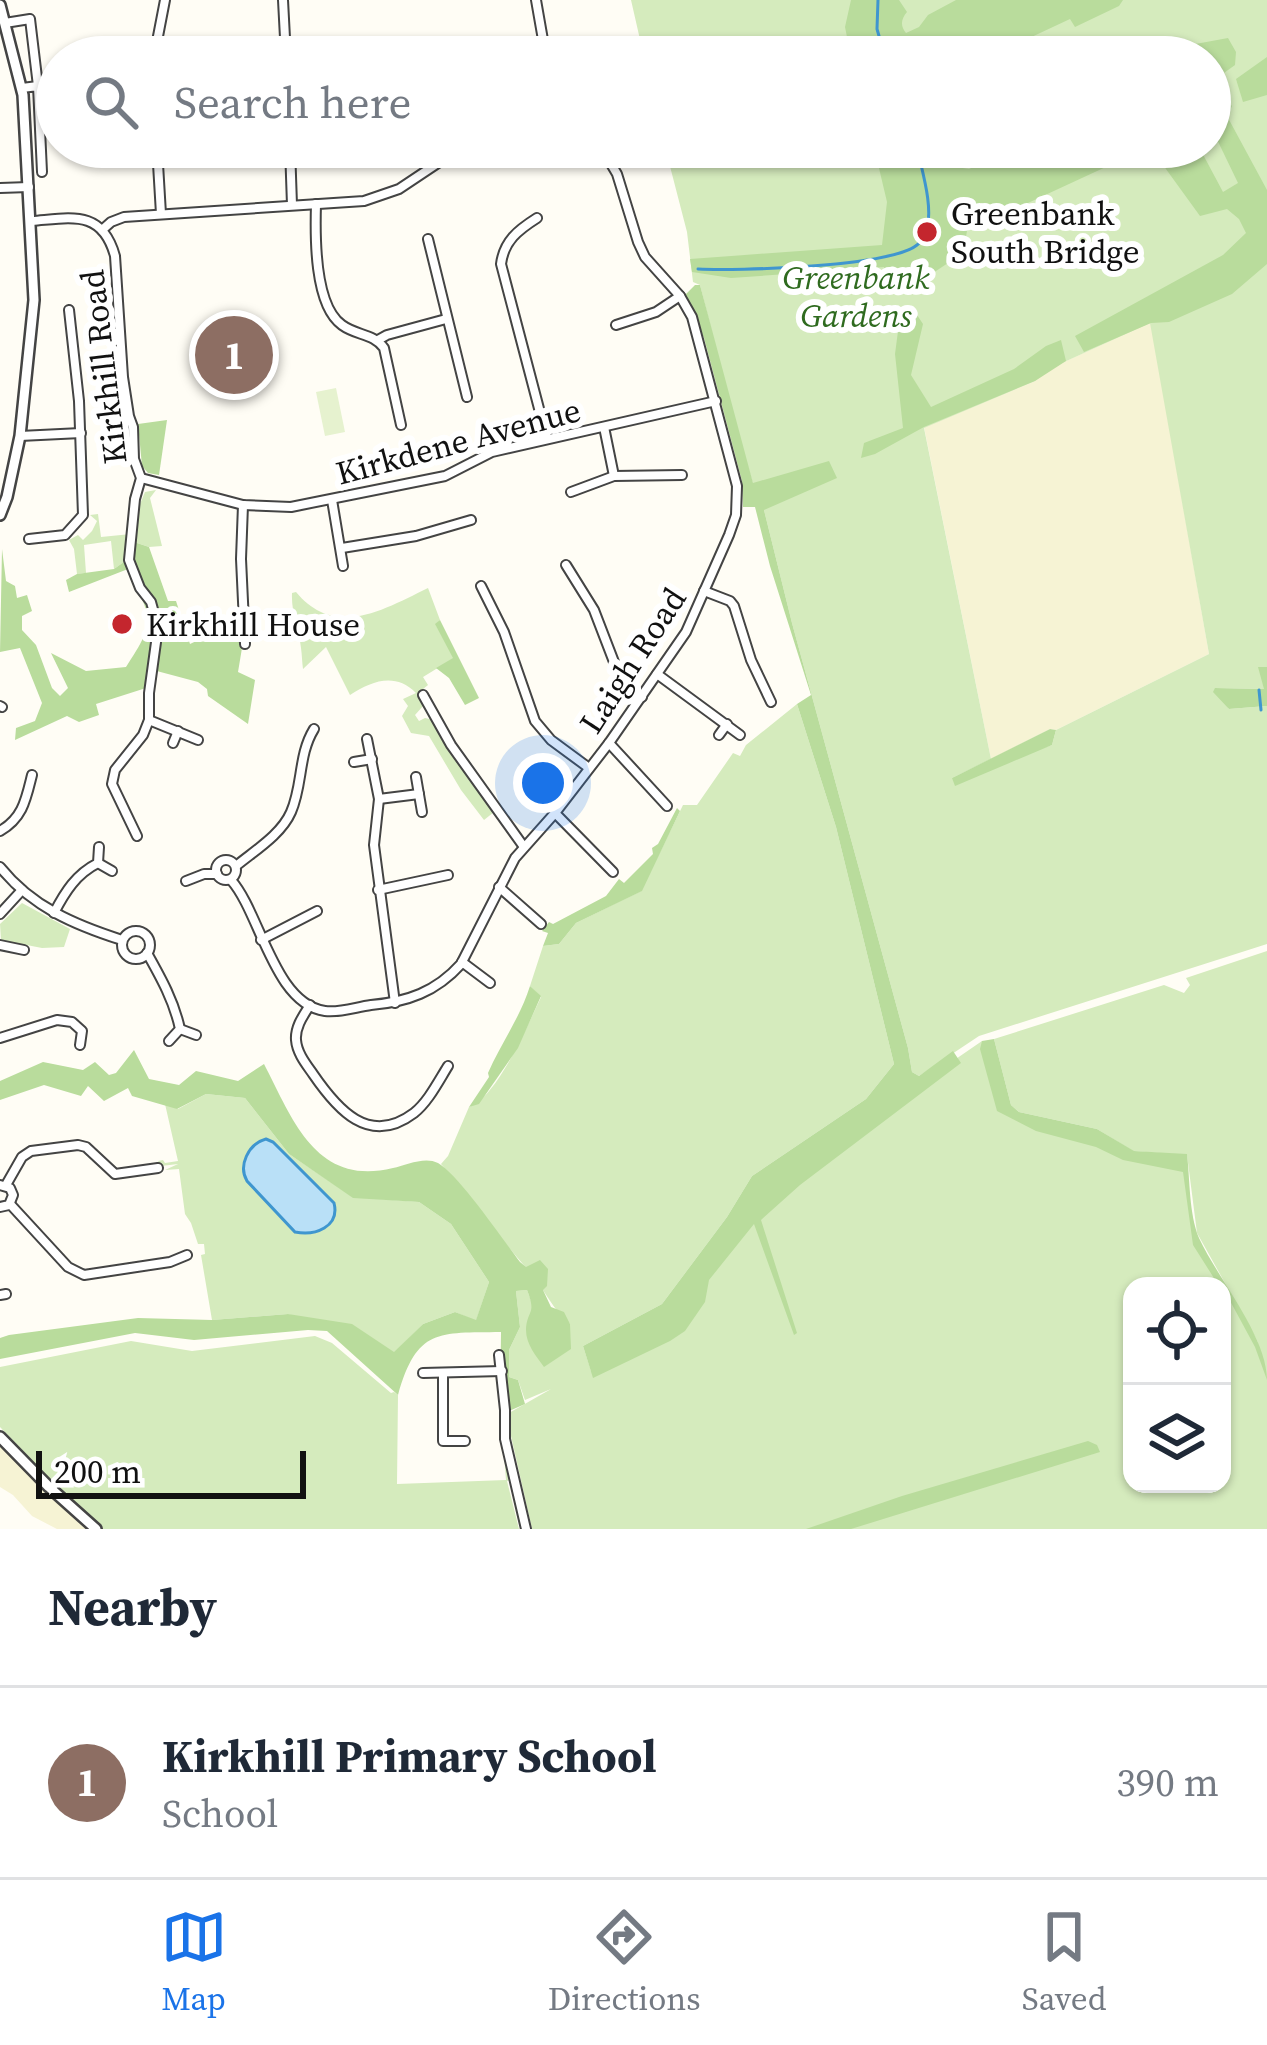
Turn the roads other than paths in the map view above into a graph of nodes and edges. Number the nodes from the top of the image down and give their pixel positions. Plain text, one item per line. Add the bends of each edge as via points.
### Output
1 (165, 0) edge
2 (284, 0) edge
3 (536, 0) edge
4 (0, 5) edge
5 (5, 23) junction
6 (158, 36) edge
7 (285, 36) edge
8 (542, 36) edge
9 (36, 70) edge
10 (36, 86) edge
11 (22, 88) junction
12 (42, 168) edge
13 (158, 168) edge
14 (291, 168) edge
15 (430, 168) edge
16 (613, 168) edge
17 (42, 172) dead end
18 (29, 187) junction
19 (0, 188) edge
20 (316, 204) junction
21 (292, 205) junction
22 (161, 214) junction
23 (529, 219) dead end
24 (32, 221) junction
25 (102, 230) junction
26 (428, 239) dead end
27 (680, 296) junction
28 (68, 310) dead end
29 (446, 320) junction
30 (71, 329) junction
31 (55, 331) dead end
32 (631, 332) dead end
33 (378, 340) junction
34 (467, 397) dead end
35 (716, 401) junction
36 (401, 425) dead end
37 (604, 427) junction
38 (81, 433) junction
39 (20, 436) junction
40 (547, 439) junction
41 (675, 472) dead end
42 (614, 476) junction
43 (579, 477) dead end
44 (141, 478) junction
45 (583, 488) junction
46 (571, 492) dead end
47 (332, 500) junction
48 (243, 505) junction
49 (0, 515) edge
50 (471, 520) dead end
51 (48, 523) dead end
52 (51, 536) junction
53 (29, 539) dead end
54 (342, 548) junction
55 (566, 565) dead end
56 (343, 566) dead end
57 (704, 591) junction
58 (480, 594) dead end
59 (248, 637) dead end
60 (657, 674) junction
61 (423, 695) dead end
62 (641, 697) junction
63 (757, 700) dead end
64 (431, 709) junction
65 (418, 718) dead end
66 (149, 720) junction
67 (727, 724) junction
68 (314, 729) dead end
69 (178, 731) junction
70 (719, 734) dead end
71 (740, 735) dead end
72 (367, 739) dead end
73 (198, 740) dead end
74 (292, 740) dead end
75 (609, 742) junction
76 (173, 743) dead end
77 (306, 745) junction
78 (371, 759) junction
79 (354, 762) dead end
80 (589, 768) junction
81 (32, 775) dead end
82 (416, 777) dead end
83 (27, 793) junction
84 (419, 794) junction
85 (40, 795) dead end
86 (379, 799) junction
87 (667, 806) dead end
88 (422, 812) dead end
89 (555, 813) junction
90 (0, 831) edge
91 (137, 836) dead end
92 (99, 847) dead end
93 (524, 847) junction
94 (98, 862) junction
95 (425, 863) dead end
96 (610, 865) dead end
97 (0, 866) edge
98 (236, 866) junction
99 (112, 871) dead end
100 (217, 874) junction
101 (448, 875) dead end
102 (231, 880) junction
103 (429, 880) junction
104 (186, 881) dead end
105 (499, 887) junction
106 (22, 890) junction
107 (378, 890) junction
108 (317, 911) dead end
109 (0, 914) edge
110 (54, 914) junction
111 (299, 920) junction
112 (524, 926) dead end
113 (305, 934) dead end
114 (122, 940) junction
115 (261, 940) junction
116 (0, 945) edge
117 (24, 950) dead end
118 (146, 953) junction
119 (462, 962) junction
120 (490, 983) dead end
121 (395, 1003) junction
122 (310, 1005) junction
123 (99, 1027) dead end
124 (180, 1029) junction
125 (82, 1031) junction
126 (196, 1035) dead end
127 (0, 1038) edge
128 (169, 1041) dead end
129 (80, 1046) dead end
130 (448, 1066) dead end
131 (424, 1074) dead end
132 (437, 1082) junction
133 (158, 1168) dead end
134 (3, 1185) edge
135 (5, 1206) edge
136 (187, 1256) dead end
137 (499, 1355) dead end
138 (502, 1371) junction
139 (423, 1373) dead end
140 (443, 1373) junction
141 (0, 1437) edge
142 (465, 1441) dead end
143 (96, 1529) edge
144 (526, 1529) edge

1 - 6 street
2 - 7 street
3 - 8 street
4 - 5 street
5 - 9 street via 30,20
5 - 11 street
10 - 11 street
11 - 18 street
12 - 17 street
13 - 22 street
14 - 21 street
15 - 20 street via 376,198
16 - 27 street, Laigh Road via 645,257
18 - 19 street
18 - 24 street
20 - 21 street
20 - 33 street via 327,305 338,323
21 - 22 street
22 - 25 street via 124,217
23 - 40 street via 507,242 501,264
24 - 25 street, Kirkhill Road via 74,218
24 - 39 street via 34,300
25 - 44 street, Kirkhill Road via 115,256
26 - 29 street
27 - 32 street via 622,323
27 - 35 street, Laigh Road
28 - 30 street
29 - 33 street
29 - 34 street
30 - 31 street
30 - 38 street
33 - 36 street
35 - 37 street, Kirkdene Avenue
35 - 57 street, Laigh Road via 738,501
37 - 40 street, Kirkdene Avenue
37 - 42 street
38 - 39 street
38 - 52 street via 83,514 65,535
39 - 49 street
40 - 47 street, Kirkdene Avenue via 492,452 445,476
41 - 42 street
42 - 45 street
43 - 45 street
44 - 48 street, Kirkdene Avenue
44 - 66 street, Kirkhill Road via 129,560 156,620
45 - 46 street
47 - 48 street, Kirkdene Avenue
47 - 54 street
48 - 59 street
50 - 54 street
51 - 52 street
52 - 53 street
54 - 56 street
55 - 62 street via 582,580 619,675
57 - 60 street, Laigh Road
57 - 63 street via 734,606 769,698
58 - 80 street via 514,657 535,721
60 - 62 street, Laigh Road
60 - 67 street
61 - 64 street
62 - 75 street, Laigh Road
64 - 65 street
64 - 93 street
66 - 69 street
66 - 91 street via 112,784
67 - 70 street
67 - 71 street
68 - 77 street
69 - 73 street
69 - 76 street
72 - 78 street
74 - 77 street
75 - 80 street, Laigh Road
75 - 87 street
77 - 98 street via 289,817
78 - 79 street
78 - 86 street
80 - 89 street, Laigh Road
81 - 83 street
82 - 84 street
83 - 85 street
83 - 90 street via 17,818
84 - 86 street
84 - 88 street
86 - 107 street
89 - 93 street, Laigh Road
89 - 96 street
92 - 94 street
93 - 105 street, Laigh Road
94 - 99 street
94 - 110 street via 74,879
95 - 103 street
97 - 106 street
98 - 100 street via 221,862
98 - 102 street
100 - 102 street
100 - 104 street
101 - 103 street
102 - 115 street
103 - 107 street
105 - 112 street via 537,921
105 - 119 street, Laigh Road
106 - 109 street
106 - 110 street
107 - 121 street
108 - 111 street
110 - 114 street
111 - 113 street
111 - 115 street
114 - 118 street via 126,956
114 - 118 street via 146,934
115 - 122 street
116 - 117 street
118 - 124 street
119 - 120 street
119 - 121 street, Laigh Road via 437,986
121 - 122 street, Laigh Road via 337,1011
122 - 132 street via 297,1047 334,1104 356,1121 385,1125 410,1116
123 - 125 street
124 - 126 street
124 - 128 street
125 - 127 street via 57,1020
125 - 129 street
130 - 132 street
131 - 132 street
133 - 134 street via 115,1174 78,1145 31,1151
134 - 135 street via 13,1195
135 - 136 street via 83,1275
137 - 138 street
138 - 140 street
138 - 144 street via 505,1439
139 - 140 street
140 - 142 street via 443,1441
141 - 143 street

